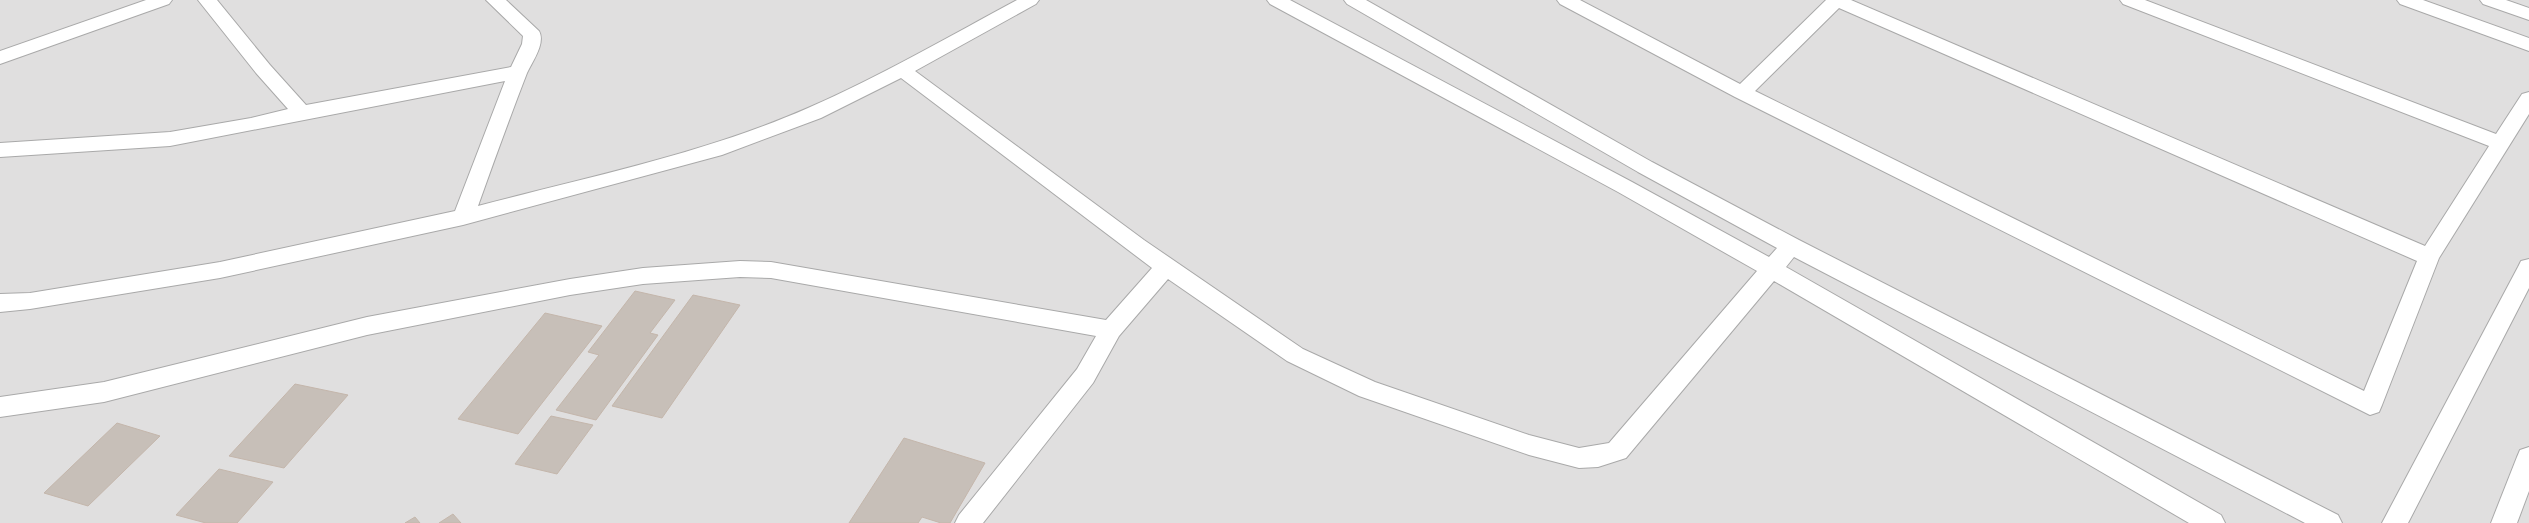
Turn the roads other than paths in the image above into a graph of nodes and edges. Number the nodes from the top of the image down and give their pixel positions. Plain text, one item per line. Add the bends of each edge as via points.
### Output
1 (163, 0) edge
2 (207, 0) edge
3 (495, 0) edge
4 (1030, 0) edge
5 (1276, 0) edge
6 (1353, 0) edge
7 (1566, 0) edge
8 (1836, 0) edge
9 (2129, 0) edge
10 (2406, 0) edge
11 (2489, 0) edge
12 (2529, 14) edge
13 (2529, 45) edge
14 (0, 58) edge
15 (902, 70) junction
16 (518, 72) junction
17 (1742, 93) junction
18 (2529, 98) edge
19 (302, 112) junction
20 (2500, 143) junction
21 (0, 150) edge
22 (1645, 166) junction
23 (1625, 187) junction
24 (463, 217) junction
25 (1791, 246) junction
26 (2429, 257) junction
27 (1166, 266) junction
28 (2529, 267) edge
29 (1772, 269) junction
30 (0, 303) edge
31 (1111, 330) junction
32 (0, 407) edge
33 (2529, 457) edge
34 (968, 523) edge
35 (2212, 523) edge
36 (2329, 523) edge
37 (2396, 523) edge
38 (2504, 523) edge

1 - 14 street
2 - 19 street
3 - 16 street via 532,35 531,44
4 - 15 street
5 - 23 street
6 - 22 street
7 - 17 street
8 - 17 street
8 - 26 street
9 - 20 street
10 - 13 street
11 - 12 street
15 - 24 street via 814,113 715,150
15 - 27 street
16 - 19 street
16 - 24 street
17 - 26 street via 2370,405
18 - 20 street
19 - 21 street via 251,125 170,139
20 - 26 street
22 - 23 street
22 - 25 street
23 - 29 street
24 - 30 street via 220,270 30,301
25 - 29 street
25 - 36 street
27 - 29 street via 1295,355 1367,389 1529,445 1579,458 1617,452
27 - 31 street
28 - 37 street
29 - 35 street
31 - 32 street via 771,270 706,271 643,276 367,326 104,392
31 - 34 street via 1085,376
33 - 38 street

